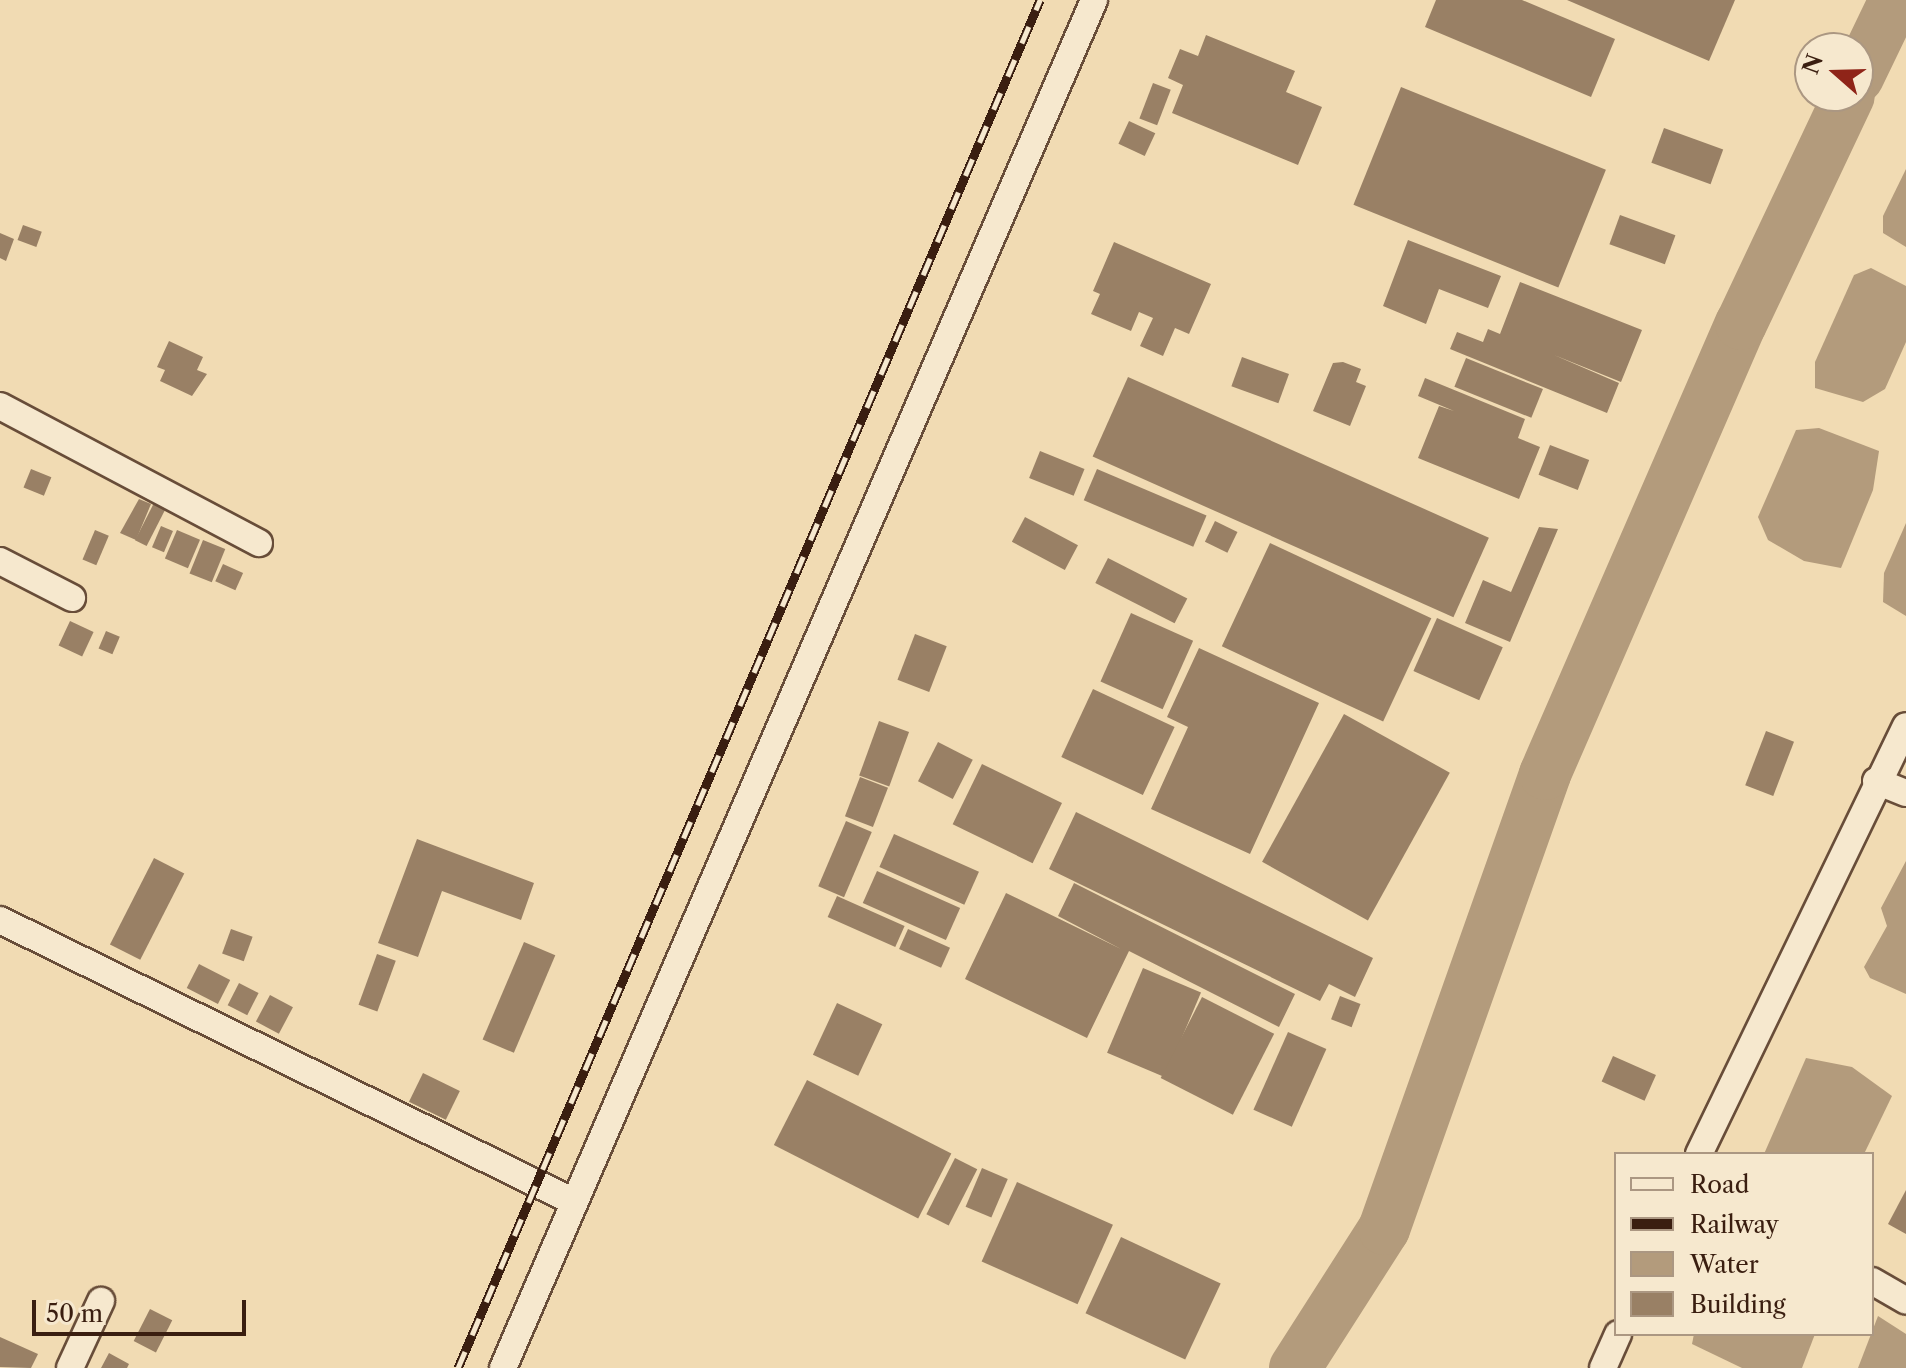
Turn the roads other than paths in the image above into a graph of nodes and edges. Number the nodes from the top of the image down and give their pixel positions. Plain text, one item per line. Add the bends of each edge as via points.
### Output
1 (1094, 0) edge
2 (0, 406) edge
3 (259, 543) dead end
4 (0, 561) edge
5 (72, 598) dead end
6 (1906, 726) edge
7 (1876, 781) junction
8 (1906, 793) edge
9 (0, 920) edge
10 (1700, 1152) edge
11 (574, 1202) junction
12 (1874, 1282) edge
13 (101, 1301) dead end
14 (1906, 1301) edge
15 (1617, 1336) edge
16 (70, 1368) edge
17 (503, 1368) edge
18 (1603, 1368) edge

1 - 11 street
2 - 3 street
4 - 5 street
6 - 7 street
7 - 8 street
7 - 10 street
9 - 11 street
11 - 17 street
12 - 14 street
13 - 16 street
15 - 18 street

